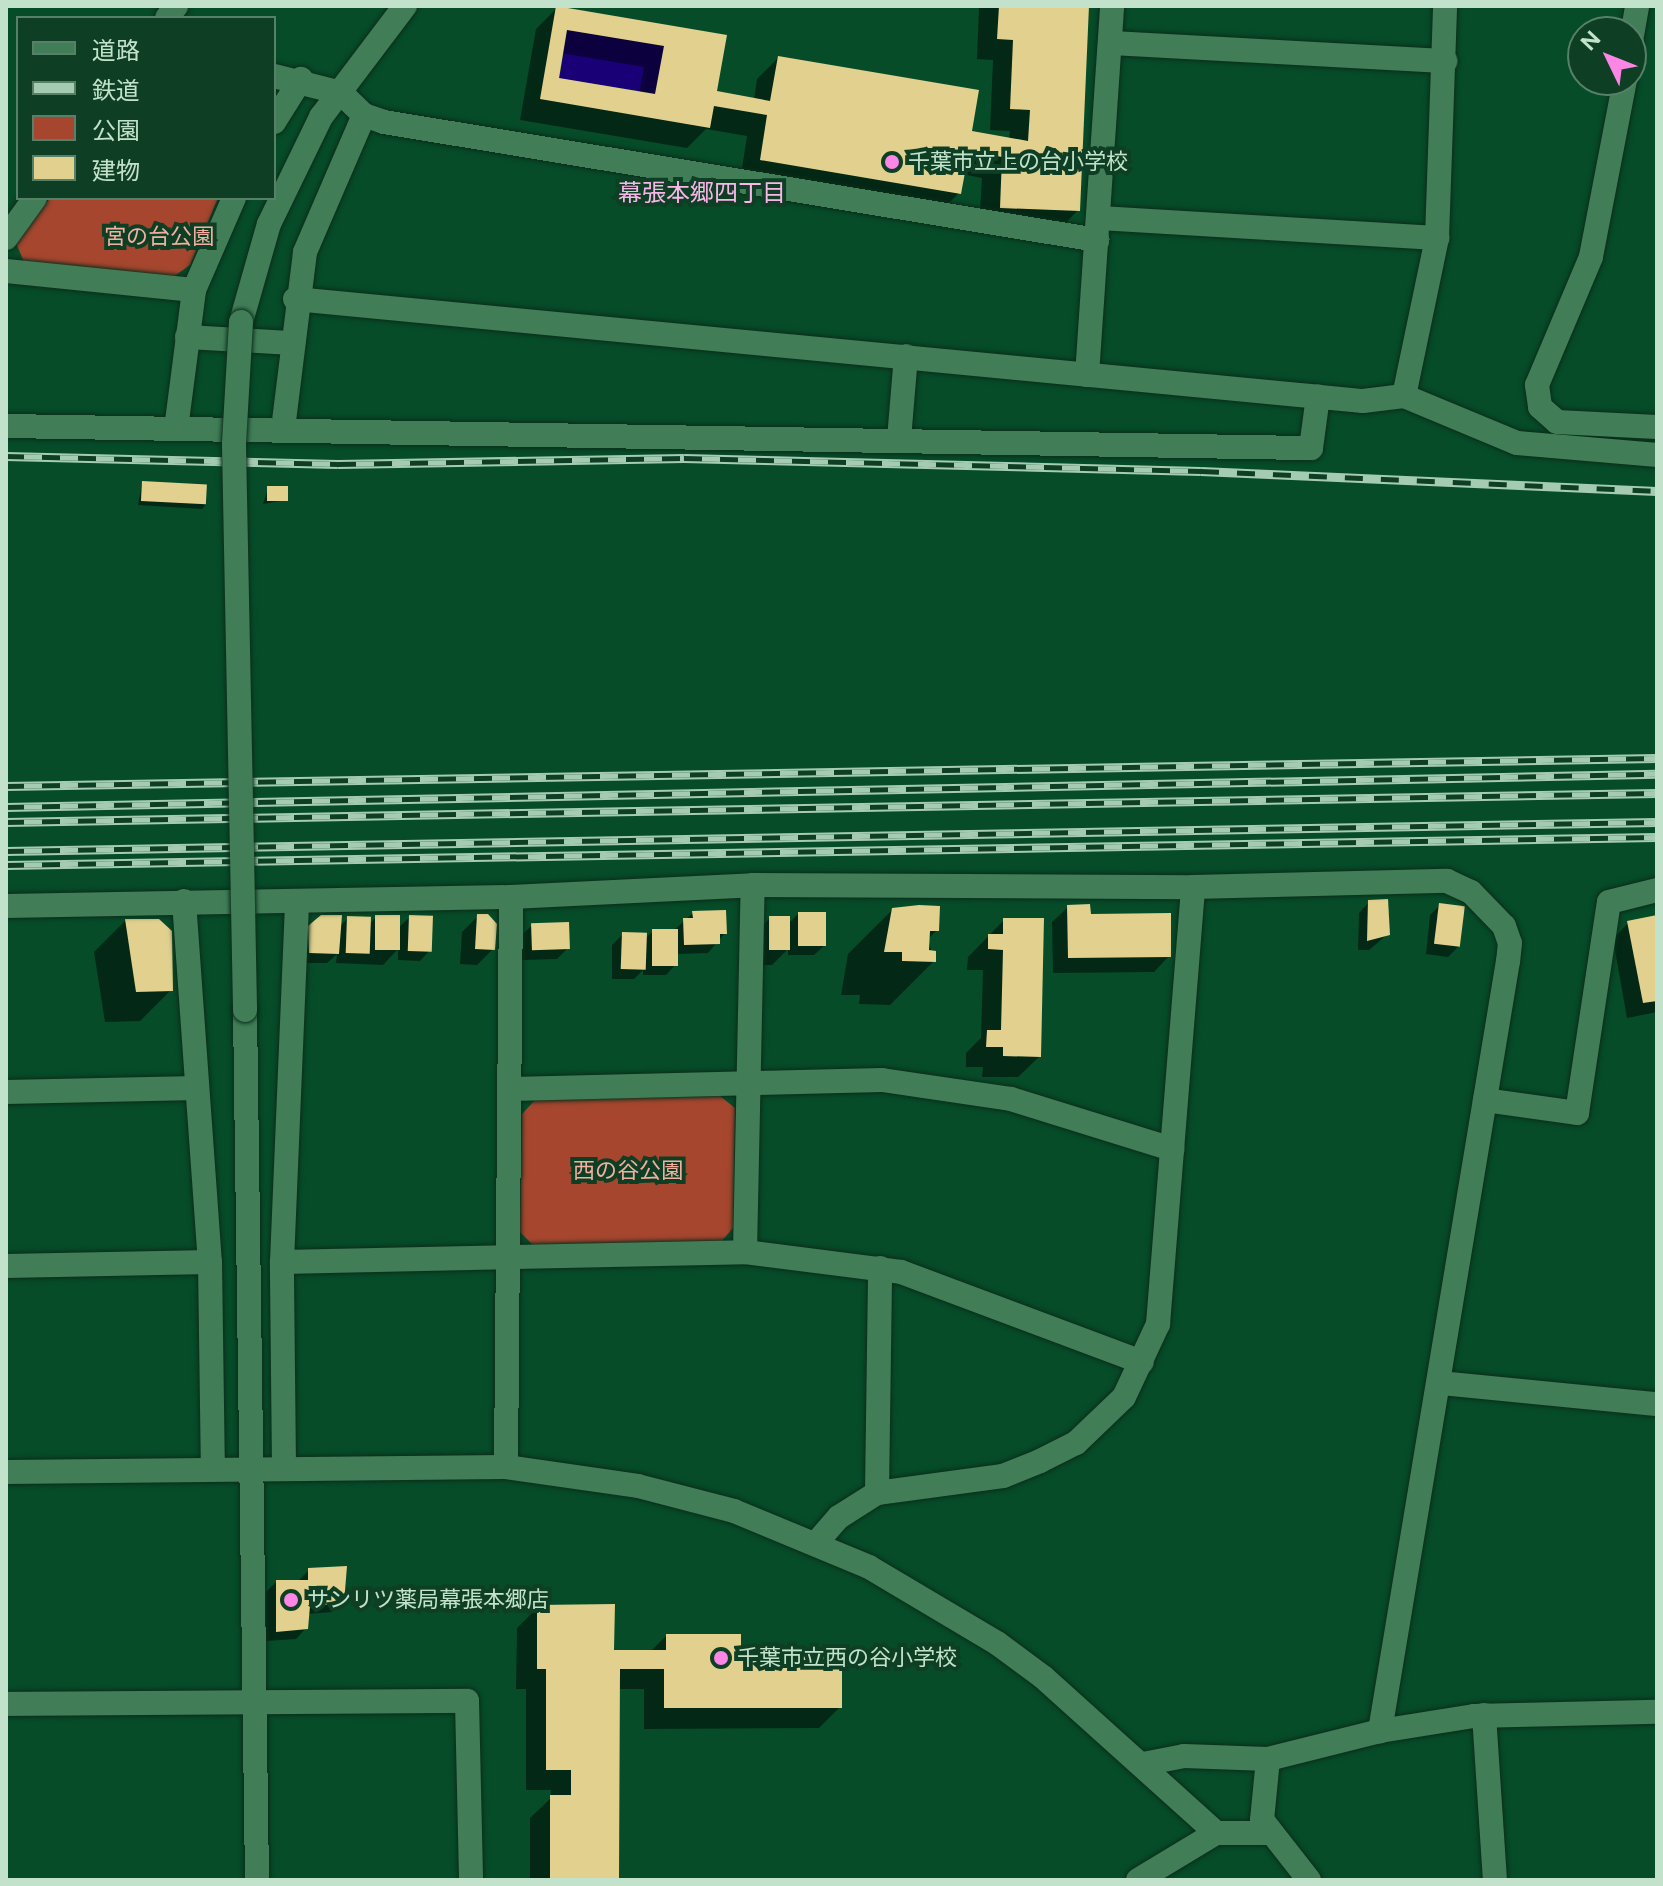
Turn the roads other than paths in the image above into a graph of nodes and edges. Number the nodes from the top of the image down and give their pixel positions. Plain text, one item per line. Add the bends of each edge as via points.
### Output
1 (405, 6) edge
2 (1112, 6) edge
3 (1445, 6) edge
4 (1110, 43) junction
5 (1446, 61) junction
6 (276, 76) edge
7 (301, 79) junction
8 (341, 93) junction
9 (1622, 96) edge
10 (364, 115) junction
11 (276, 119) edge
12 (34, 200) edge
13 (233, 200) edge
14 (1098, 229) junction
15 (6, 238) edge
16 (1437, 238) junction
17 (6, 271) edge
18 (194, 290) junction
19 (295, 299) junction
20 (187, 337) junction
21 (290, 343) junction
22 (906, 356) junction
23 (1087, 375) junction
24 (1318, 396) junction
25 (1404, 396) junction
26 (6, 426) edge
27 (1657, 427) edge
28 (176, 429) junction
29 (283, 429) junction
30 (899, 439) junction
31 (1657, 455) edge
32 (753, 885) junction
33 (1193, 887) junction
34 (1657, 890) edge
35 (511, 897) junction
36 (184, 901) junction
37 (297, 901) junction
38 (6, 906) edge
39 (748, 1084) junction
40 (197, 1088) junction
41 (511, 1089) junction
42 (6, 1092) edge
43 (1485, 1100) junction
44 (1172, 1149) junction
45 (745, 1252) junction
46 (509, 1258) junction
47 (210, 1262) junction
48 (282, 1262) junction
49 (6, 1266) edge
50 (880, 1268) junction
51 (1142, 1362) junction
52 (1441, 1383) junction
53 (1657, 1404) edge
54 (284, 1467) junction
55 (506, 1467) junction
56 (213, 1468) junction
57 (250, 1468) junction
58 (6, 1472) edge
59 (877, 1493) junction
60 (817, 1542) junction
61 (254, 1700) junction
62 (6, 1704) edge
63 (1657, 1712) edge
64 (1484, 1715) junction
65 (1380, 1731) junction
66 (1268, 1759) junction
67 (1143, 1764) junction
68 (1216, 1833) junction
69 (1269, 1833) junction
70 (257, 1880) edge
71 (471, 1880) edge
72 (1138, 1880) edge
73 (1309, 1880) edge
74 (1495, 1880) edge

1 - 8 street
2 - 4 street
3 - 5 street
4 - 5 street
4 - 14 street
5 - 16 street
6 - 7 street
7 - 8 street
7 - 11 street
8 - 10 street
8 - 57 street, bridge via 321,117 269,224 241,322 234,445
9 - 27 street via 1591,257 1537,385 1540,407 1557,422
10 - 14 street
10 - 19 street via 305,252
12 - 15 street
13 - 18 street
14 - 16 street
14 - 23 street
16 - 25 street
17 - 18 street
18 - 20 street
19 - 21 street
19 - 22 street
20 - 21 street
20 - 28 street
21 - 29 street
22 - 23 street
22 - 30 street
23 - 24 street
24 - 25 street via 1363,401
24 - 30 street via 1311,448
25 - 31 street via 1517,443
26 - 28 street
28 - 29 street
29 - 30 street
32 - 33 street
32 - 35 street
32 - 39 street
33 - 43 street via 1447,881 1471,892 1491,909 1510,943
33 - 44 street
34 - 43 street via 1609,902 1577,1113
35 - 37 street
35 - 41 street
36 - 37 street
36 - 38 street
36 - 40 street
37 - 48 street
39 - 41 street
39 - 44 street via 882,1080 950,1088 1011,1099
39 - 45 street
40 - 42 street
40 - 47 street
41 - 46 street
43 - 52 street
44 - 51 street via 1158,1324
45 - 46 street
45 - 50 street
46 - 48 street
46 - 55 street
47 - 49 street
47 - 56 street
48 - 54 street
50 - 51 street
50 - 59 street
51 - 59 street via 1124,1397 1098,1425 1040,1461 1003,1476
52 - 53 street
52 - 65 street
54 - 55 street
54 - 57 street
55 - 60 street via 638,1486 734,1511
56 - 57 street
56 - 58 street
57 - 61 street
59 - 60 street via 839,1517
60 - 67 street via 997,1643
61 - 62 street
61 - 70 street
61 - 71 street via 467,1701
63 - 64 street
64 - 65 street
64 - 74 street
65 - 66 street
66 - 67 street via 1184,1756
66 - 69 street via 1262,1820
67 - 68 street
68 - 69 street
68 - 72 street
69 - 73 street

